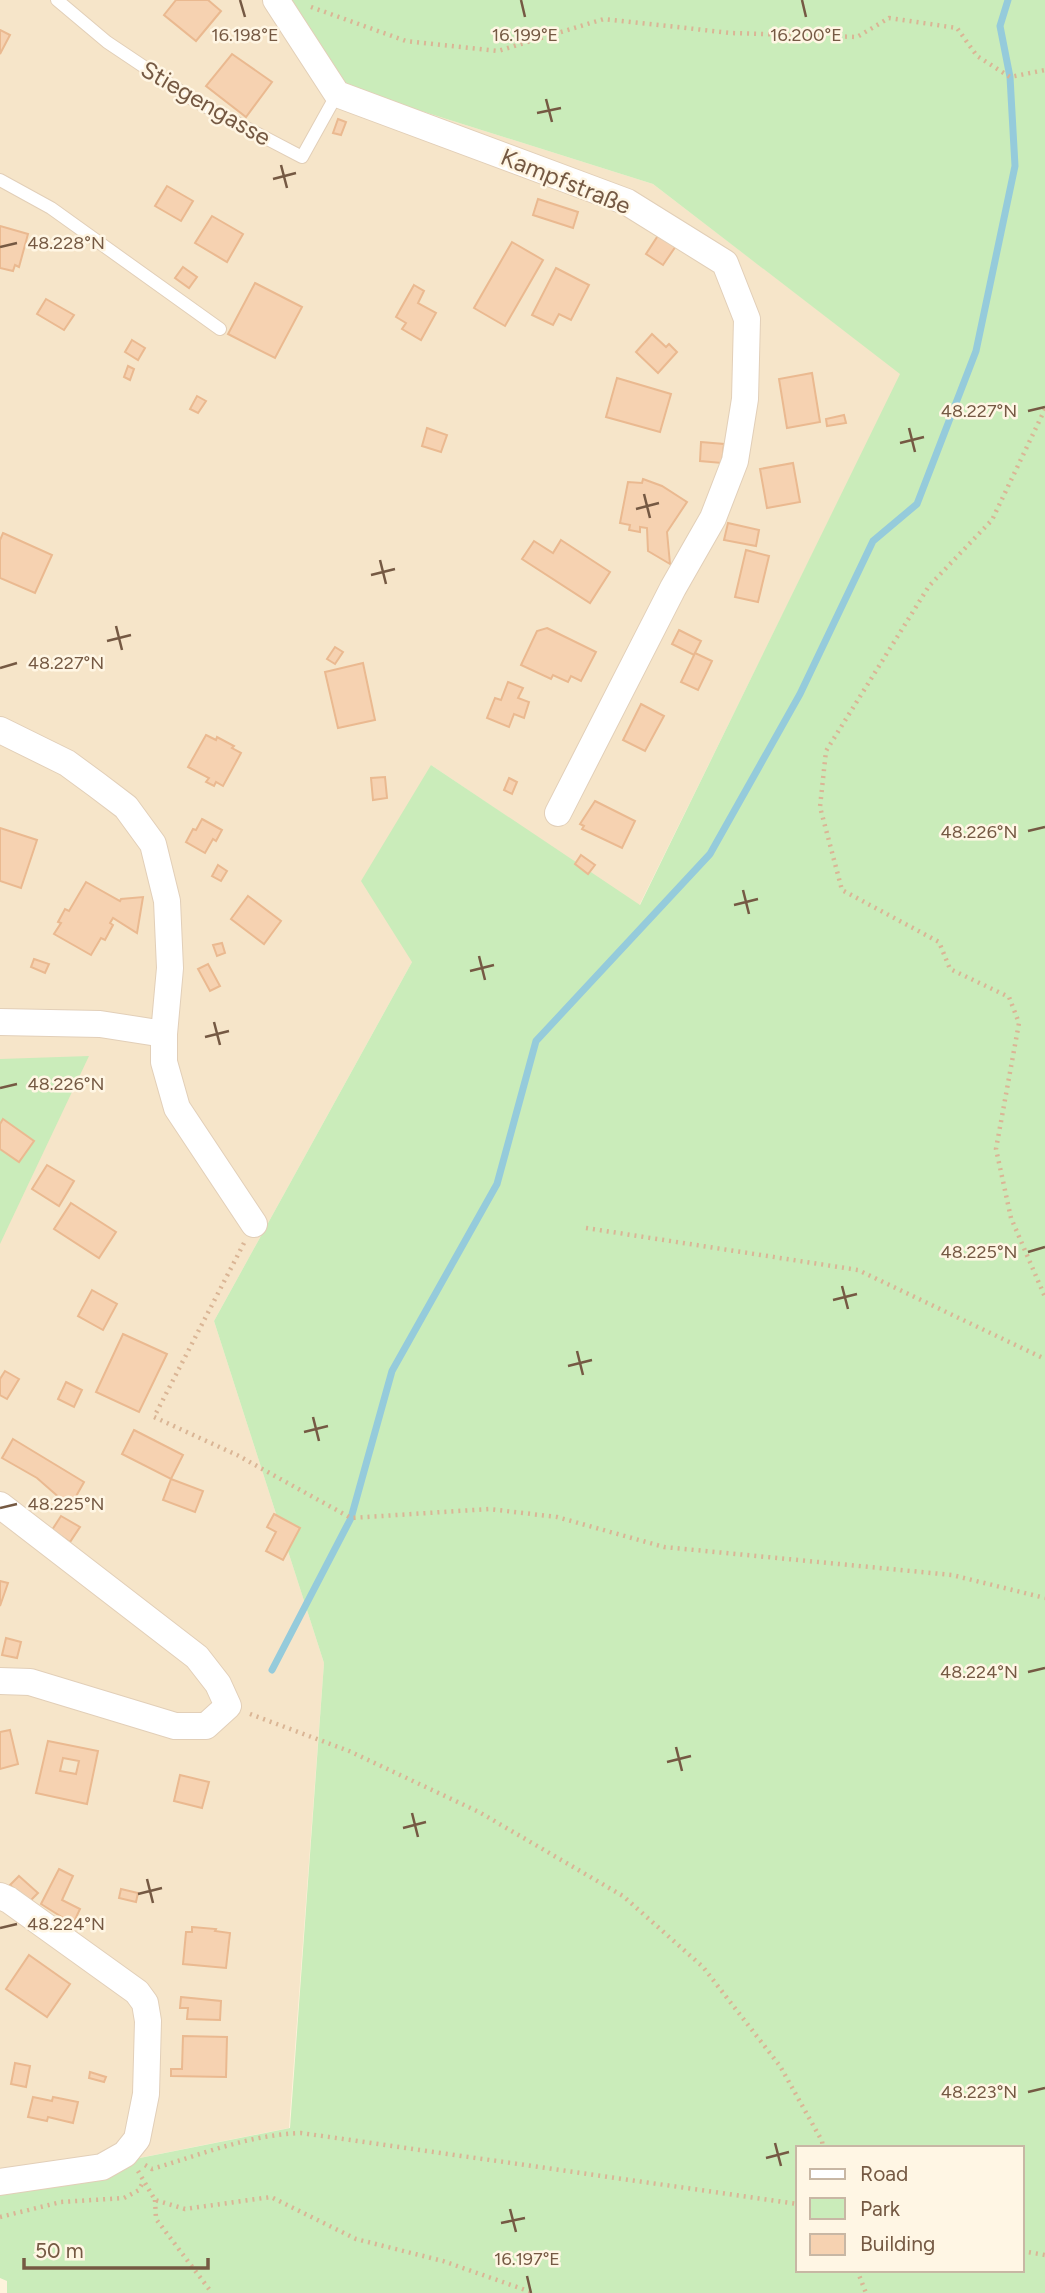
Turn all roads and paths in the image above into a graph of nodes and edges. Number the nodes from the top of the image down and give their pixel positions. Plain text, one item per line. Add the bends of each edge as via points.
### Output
1 (57, 0) edge
2 (276, 0) edge
3 (304, 5) dead end
4 (1045, 70) edge
5 (337, 94) junction
6 (0, 180) edge
7 (220, 329) dead end
8 (1045, 410) edge
9 (0, 730) edge
10 (558, 813) dead end
11 (0, 1022) edge
12 (164, 1034) junction
13 (254, 1224) joint
14 (586, 1228) dead end
15 (1045, 1297) edge
16 (1045, 1359) edge
17 (0, 1505) edge
18 (1045, 1598) edge
19 (0, 1681) edge
20 (228, 1706) junction
21 (0, 1896) edge
22 (823, 2146) edge
23 (125, 2154) junction
24 (0, 2182) edge
25 (155, 2200) junction
26 (796, 2203) edge
27 (0, 2217) edge
28 (1024, 2251) edge
29 (1045, 2255) edge
30 (858, 2272) edge
31 (212, 2293) edge
32 (534, 2293) edge
33 (866, 2293) edge

1 - 5 lane, Stiegengasse via 107,42 195,101 302,157
2 - 5 street
3 - 4 path via 406,41 498,51 604,19 731,33 857,37 889,18 957,29 976,56 1010,77
5 - 10 street, Kampfstraße via 627,202 725,263 747,319 745,399 735,461 713,518
6 - 7 lane via 51,208
8 - 15 path via 992,520 929,586 826,751 820,807 842,890 939,942 950,969 1009,998 1019,1023 996,1149 1011,1218
9 - 12 street via 67,764 127,807 153,844 167,901 170,968
11 - 12 street via 100,1024
12 - 13 street via 164,1062 177,1108
13 - 18 path via 154,1417 237,1455 351,1518 489,1509 557,1517 664,1547 952,1575
14 - 16 path via 858,1270
17 - 20 street via 197,1657
19 - 20 street via 30,1682 175,1726 206,1726
20 - 22 path via 349,1751 479,1812 623,1896 703,1967 780,2066
21 - 23 street via 137,1992 145,2003 146,2094 137,2139
23 - 24 street via 103,2167
23 - 26 path via 152,2169 221,2146 301,2133
25 - 27 path via 145,2180 139,2190 124,2198 61,2202
25 - 31 path via 156,2219
25 - 32 path via 185,2209 271,2197 356,2239 443,2261
28 - 29 path
30 - 33 path

